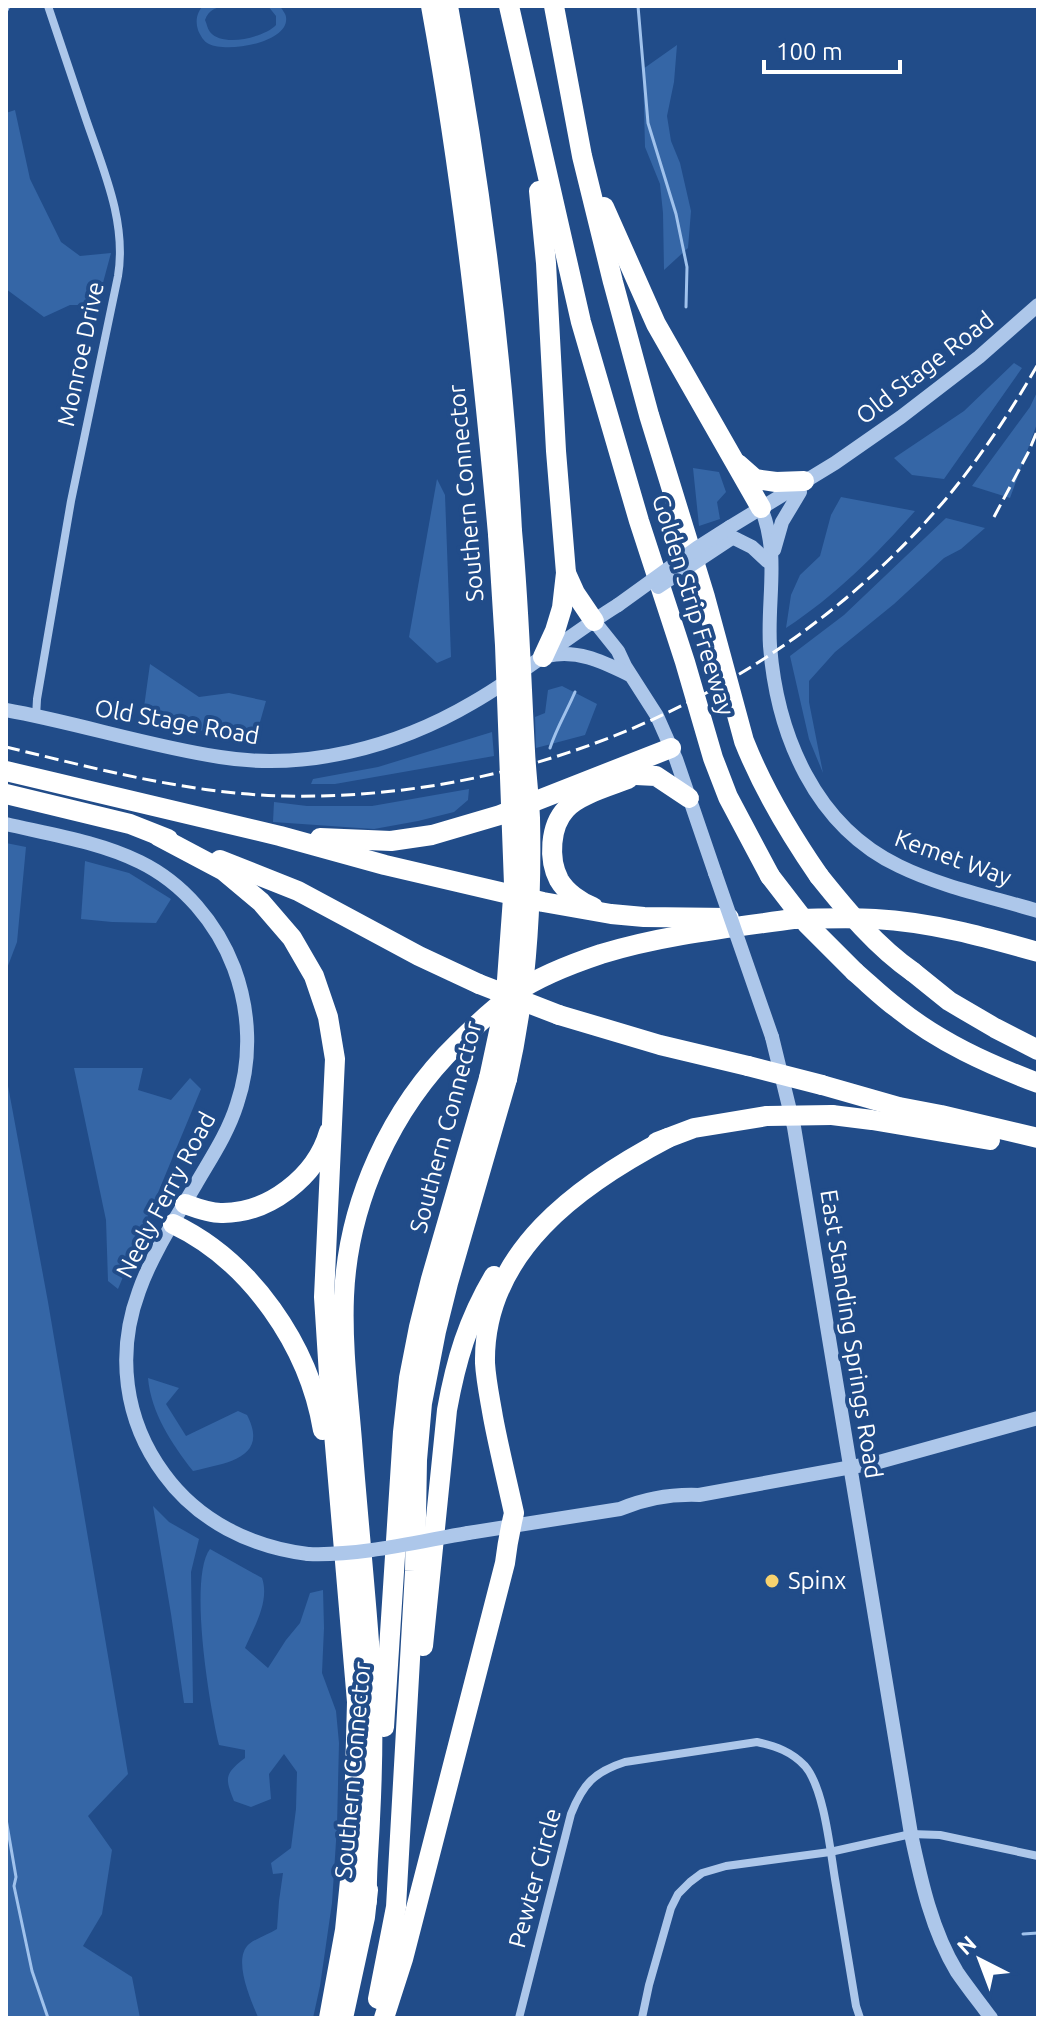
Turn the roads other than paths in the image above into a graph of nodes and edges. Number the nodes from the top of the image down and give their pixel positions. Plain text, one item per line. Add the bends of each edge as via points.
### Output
1 (48, 6) edge
2 (431, 6) edge
3 (448, 6) edge
4 (509, 6) edge
5 (554, 6) edge
6 (531, 103) junction
7 (582, 156) junction
8 (1038, 305) edge
9 (734, 461) junction
10 (802, 486) junction
11 (762, 512) junction
12 (505, 533) junction
13 (731, 534) junction
14 (770, 565) junction
15 (566, 573) junction
16 (594, 621) junction
17 (543, 657) junction
18 (628, 671) junction
19 (6, 710) edge
20 (36, 717) junction
21 (673, 754) junction
22 (6, 771) edge
23 (636, 775) junction
24 (6, 794) edge
25 (689, 798) junction
26 (6, 824) edge
27 (158, 836) junction
28 (280, 836) junction
29 (1038, 911) edge
30 (611, 914) junction
31 (793, 919) junction
32 (1038, 952) edge
33 (1038, 1050) edge
34 (498, 1078) junction
35 (1038, 1083) edge
36 (334, 1104) junction
37 (668, 1138) junction
38 (1038, 1138) edge
39 (1038, 1149) edge
40 (185, 1204) junction
41 (173, 1224) junction
42 (1038, 1418) edge
43 (851, 1467) junction
44 (510, 1525) junction
45 (355, 1733) junction
46 (404, 1760) junction
47 (911, 1834) junction
48 (830, 1852) junction
49 (1038, 1856) edge
50 (367, 1901) junction
51 (329, 2018) edge
52 (343, 2018) edge
53 (373, 2018) edge
54 (384, 2018) edge
55 (519, 2018) edge
56 (642, 2018) edge
57 (860, 2018) edge
58 (991, 2018) edge

1 - 20 street, Monroe Drive via 110,190 121,251 71,501
2 - 12 highway, Southern Connector
3 - 12 highway, Southern Connector via 489,276 507,444
4 - 6 highway, Golden Strip Freeway
5 - 7 highway, Golden Strip Freeway
6 - 15 highway
6 - 35 highway, Golden Strip Freeway, bridge via 581,322 728,797 770,876 807,924 855,972 945,1041
7 - 9 highway via 656,324
7 - 33 highway, Golden Strip Freeway, bridge via 634,362 753,764 819,876 877,942 949,1001
8 - 10 street, Old Stage Road via 945,384
9 - 10 highway via 755,479
9 - 11 highway
10 - 11 street, Old Stage Road
10 - 14 street via 782,522
11 - 13 street, Old Stage Road
11 - 14 street, Kemet Way via 762,549
12 - 34 highway, Southern Connector, bridge via 514,884
13 - 14 street
13 - 16 street, Old Stage Road, bridge via 697,548 620,608
14 - 29 street, Kemet Way via 776,689 802,769 824,805 858,840 898,865
15 - 16 highway
15 - 17 highway via 562,608
16 - 17 street, Old Stage Road
16 - 18 street, East Standing Springs Road via 606,648
17 - 18 street via 581,655
17 - 20 street, Old Stage Road via 475,702 422,728 332,755 222,758
18 - 21 street, East Standing Springs Road via 652,706
19 - 20 street, Old Stage Road
21 - 23 highway
21 - 25 street, East Standing Springs Road
21 - 28 highway via 432,835 391,841
22 - 28 highway
23 - 25 highway via 656,776
23 - 30 highway via 566,808 553,832 560,880 580,902
24 - 27 highway via 130,824
25 - 43 street, East Standing Springs Road, bridge via 772,1037 794,1127
26 - 40 street, Neely Ferry Road via 139,861 189,898 227,951 246,1013 245,1076 223,1138
27 - 36 highway via 224,871 292,938 314,976 328,1017 335,1059
27 - 38 highway, bridge via 298,891 419,956 559,1015 899,1107
28 - 30 highway via 413,872
30 - 31 highway
31 - 32 highway via 876,919 932,926
31 - 50 highway via 678,936 603,954 517,992 431,1072 377,1161 353,1234 344,1306 372,1685
34 - 46 highway, Southern Connector via 422,1403
34 - 50 highway, Southern Connector via 431,1279 409,1378 379,1804
36 - 40 highway via 327,1139 315,1163 282,1193 232,1213
36 - 45 highway via 324,1297 355,1671
37 - 39 highway, bridge via 694,1128 767,1116 832,1115
37 - 44 highway via 566,1204 516,1259 496,1298 485,1366 514,1513
37 - 46 highway via 609,1162 552,1204 500,1266 464,1336 447,1410 420,1679
40 - 41 street, Neely Ferry Road
41 - 44 street, Neely Ferry Road, bridge via 139,1289 129,1321 126,1375 137,1424 160,1470 196,1509 238,1535 308,1554 369,1550
41 - 45 highway via 213,1248 251,1284 291,1341 312,1389 328,1462
42 - 43 street, Neely Ferry Road
43 - 44 street, Neely Ferry Road
43 - 47 street, East Standing Springs Road
44 - 54 highway via 505,1563
45 - 51 highway via 347,1914
46 - 53 highway, Southern Connector via 396,1907
47 - 48 street
47 - 49 street
47 - 58 street, East Standing Springs Road via 948,1954
48 - 55 street, Pewter Circle via 815,1782 806,1767 772,1745 757,1742 605,1769 591,1780 571,1814
48 - 56 street via 726,1866 690,1882 671,1908
48 - 57 street, Pewter Circle
50 - 52 highway, Southern Connector

